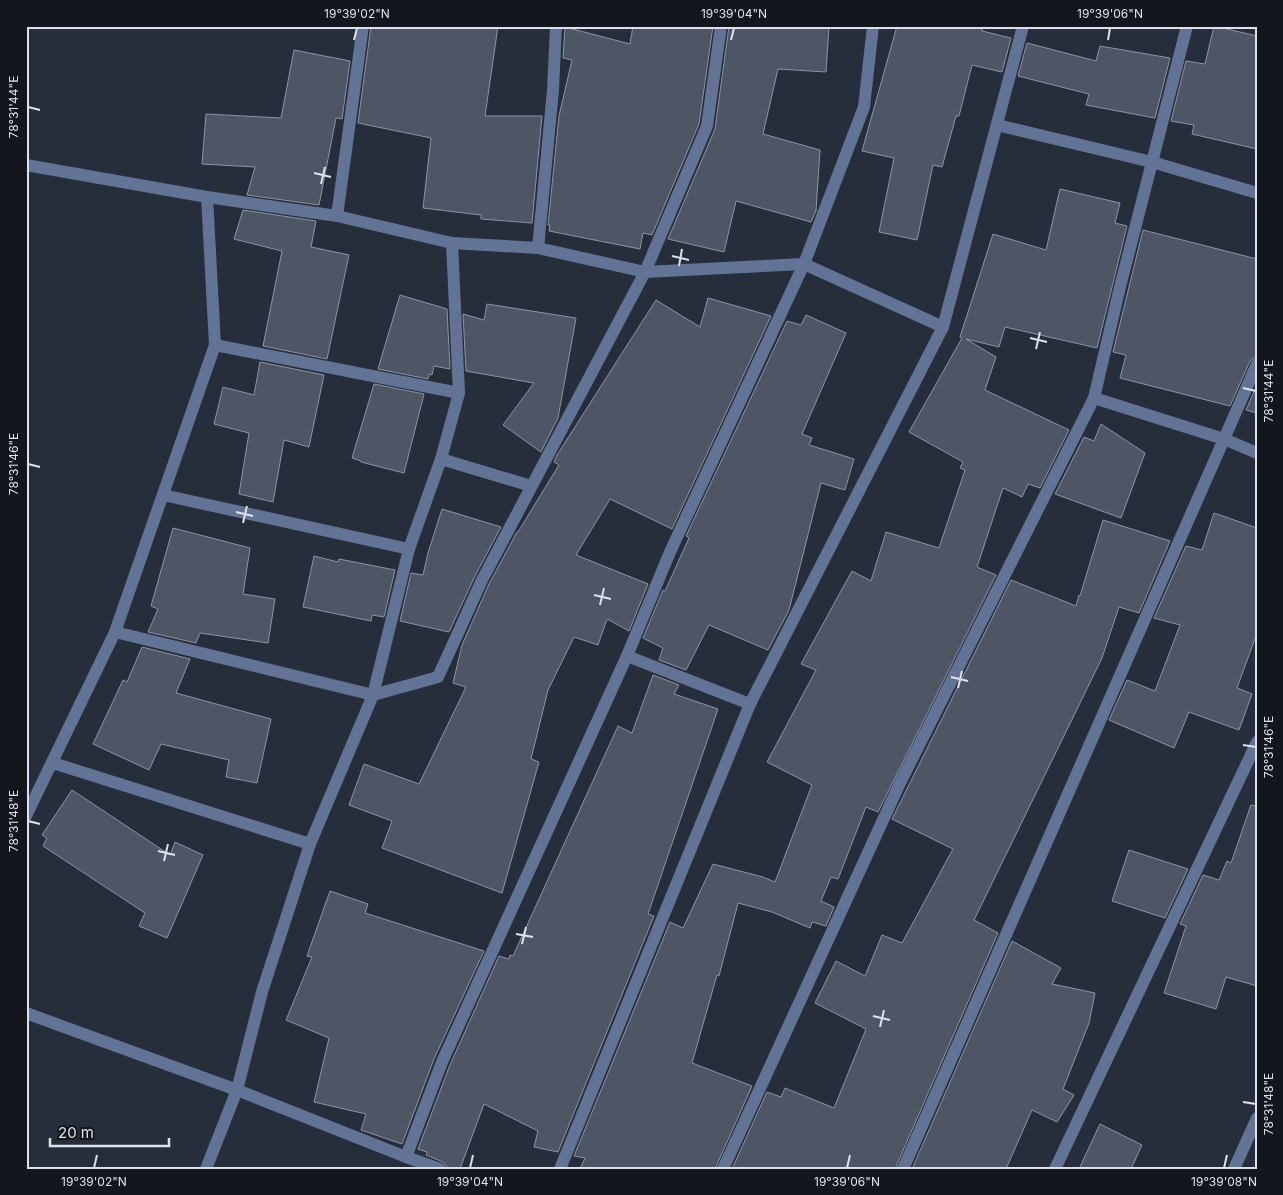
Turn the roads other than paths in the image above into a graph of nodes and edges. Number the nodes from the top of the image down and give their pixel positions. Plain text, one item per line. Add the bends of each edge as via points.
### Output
1 (363, 26) edge
2 (556, 26) edge
3 (721, 26) edge
4 (873, 26) edge
5 (1023, 26) edge
6 (1187, 26) edge
7 (997, 125) junction
8 (1152, 162) junction
9 (26, 165) edge
10 (1257, 193) edge
11 (208, 198) junction
12 (338, 216) junction
13 (452, 243) junction
14 (538, 248) junction
15 (804, 264) junction
16 (645, 272) junction
17 (943, 327) junction
18 (215, 345) junction
19 (1257, 364) edge
20 (459, 393) junction
21 (1094, 398) junction
22 (1224, 439) junction
23 (1257, 453) edge
24 (441, 459) junction
25 (531, 486) junction
26 (163, 495) junction
27 (409, 549) junction
28 (115, 632) junction
29 (627, 656) junction
30 (373, 695) junction
31 (750, 704) junction
32 (1257, 742) edge
33 (53, 763) junction
34 (26, 816) edge
35 (310, 844) junction
36 (26, 1013) edge
37 (238, 1090) junction
38 (1257, 1118) edge
39 (406, 1157) junction
40 (206, 1169) edge
41 (440, 1169) edge
42 (560, 1169) edge
43 (723, 1169) edge
44 (903, 1169) edge
45 (1054, 1169) edge
46 (1234, 1169) edge

1 - 12 street
2 - 14 street
3 - 16 street via 707,126
4 - 15 street via 864,107
5 - 7 street
6 - 8 street
7 - 8 street
7 - 17 street
8 - 10 street
8 - 21 street
9 - 11 street
11 - 12 street
11 - 18 street
12 - 13 street
13 - 14 street
13 - 20 street
14 - 16 street
15 - 16 street
15 - 17 street
15 - 29 street via 670,552
16 - 25 street
17 - 31 street
18 - 20 street
18 - 26 street
19 - 22 street
20 - 24 street
21 - 22 street
21 - 43 street via 900,783
22 - 23 street
22 - 44 street
24 - 25 street
24 - 27 street
25 - 30 street via 482,580 438,677
26 - 27 street
26 - 28 street
27 - 30 street
28 - 30 street
28 - 33 street
29 - 31 street
29 - 39 street via 442,1062
30 - 35 street
31 - 42 street
32 - 45 street
33 - 34 street
33 - 35 street
35 - 37 street via 262,992
36 - 37 street
37 - 39 street
37 - 40 street
38 - 46 street
39 - 41 street

